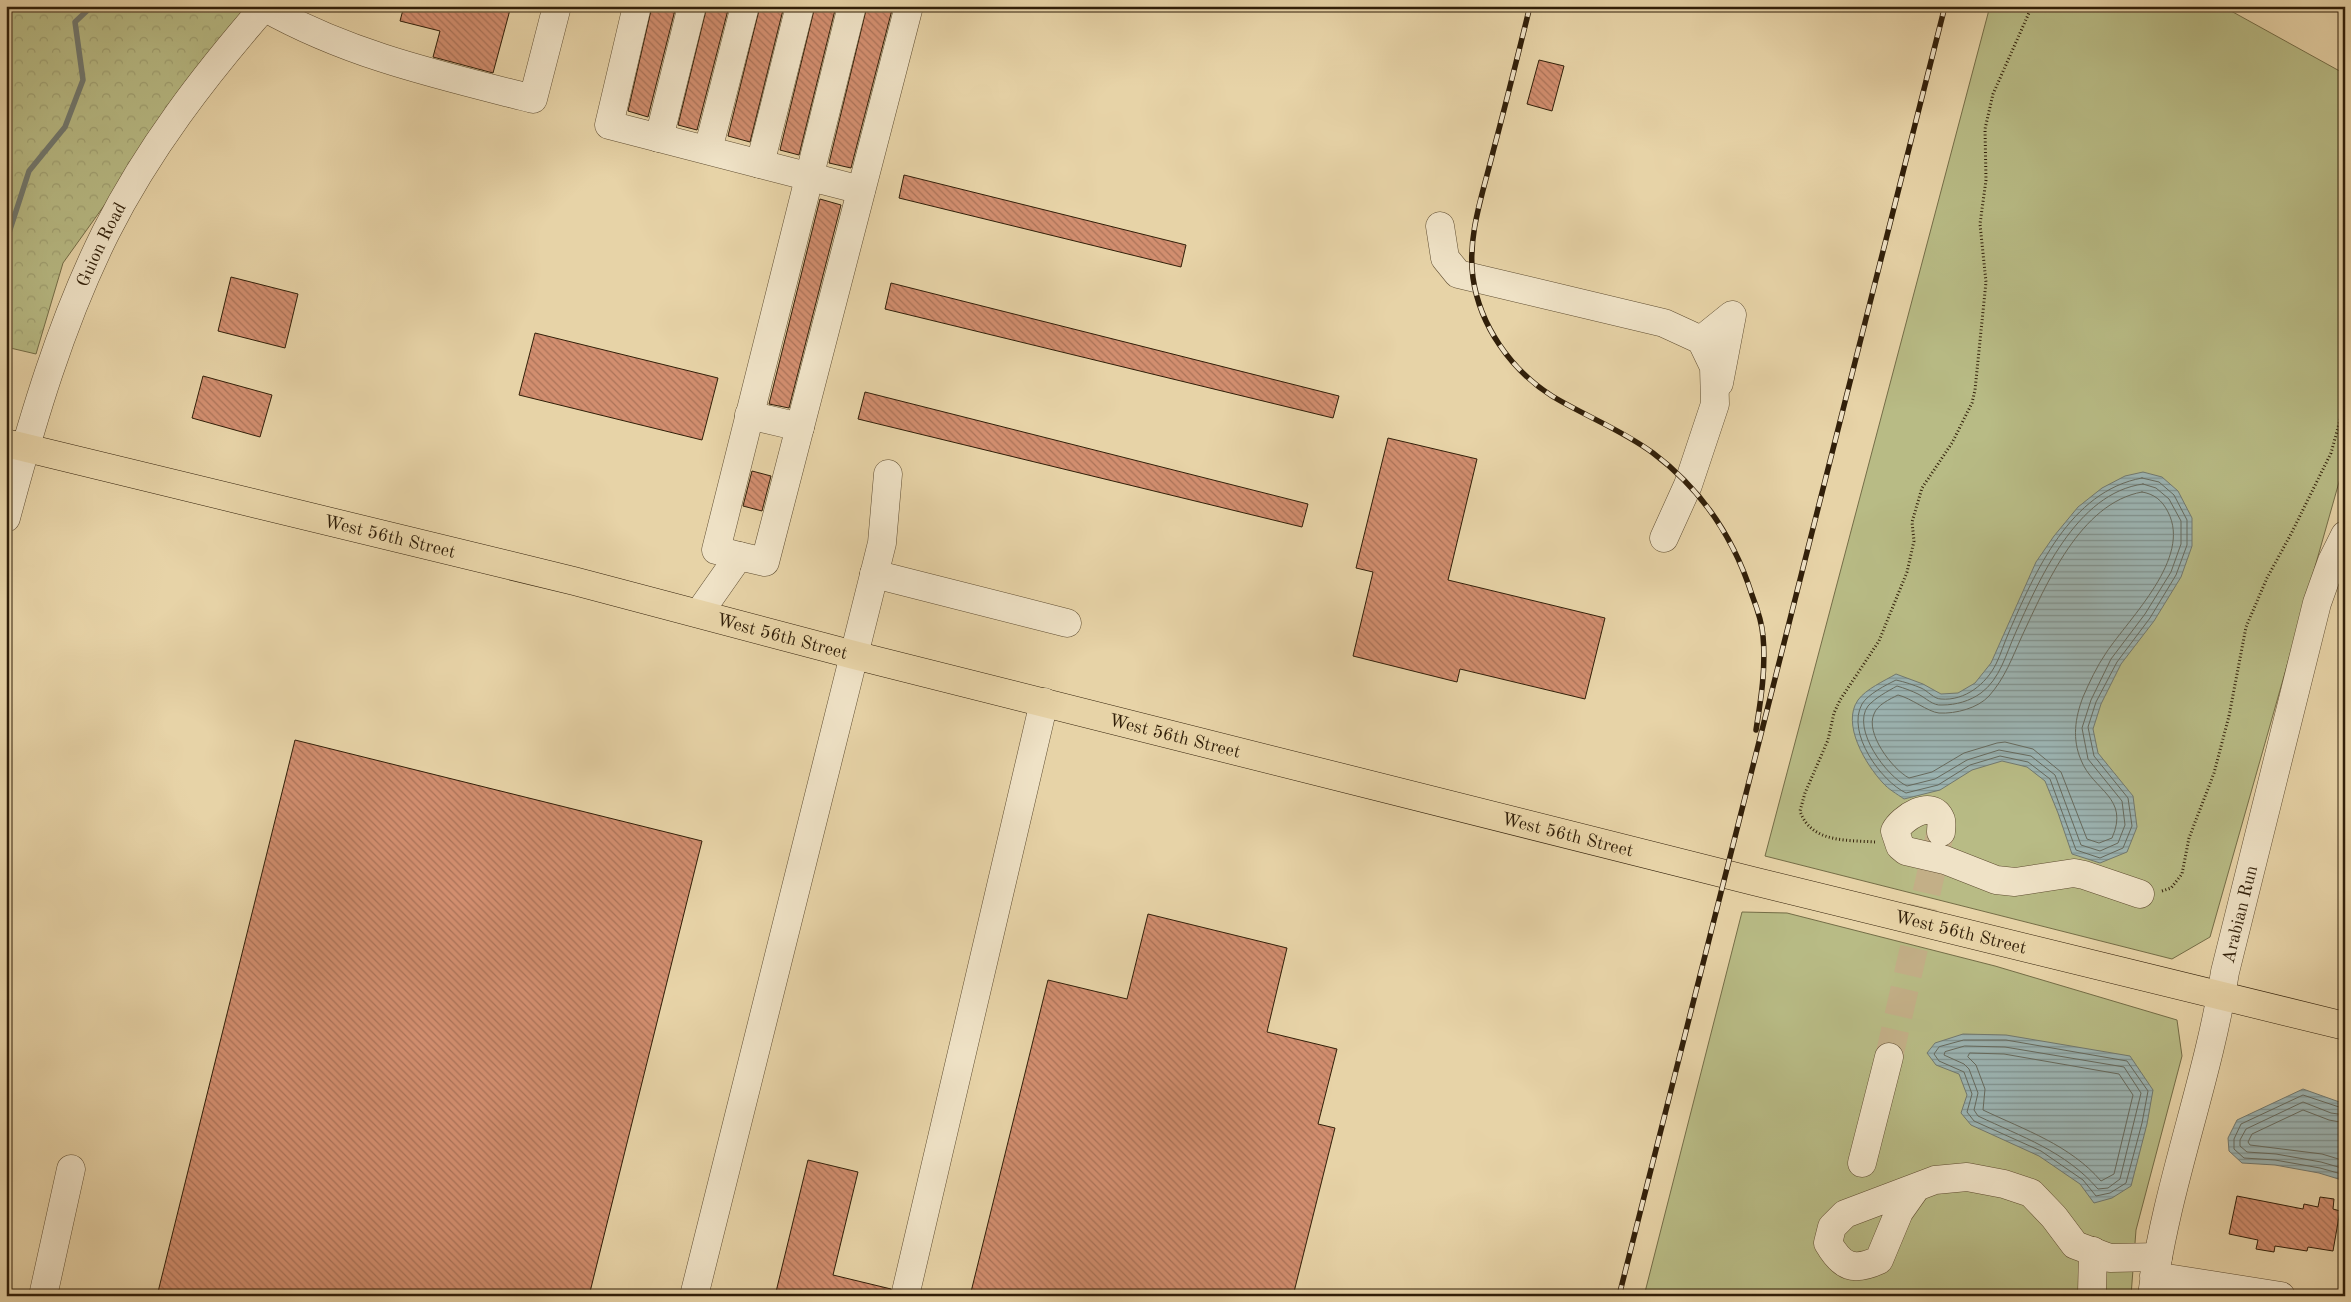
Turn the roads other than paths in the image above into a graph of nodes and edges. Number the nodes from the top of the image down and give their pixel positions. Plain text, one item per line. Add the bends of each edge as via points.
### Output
1 (557, 6) edge
2 (637, 6) edge
3 (692, 6) edge
4 (745, 6) edge
5 (800, 6) edge
6 (852, 6) edge
7 (909, 6) edge
8 (264, 7) edge
9 (659, 138) junction
10 (708, 150) junction
11 (760, 164) junction
12 (808, 176) junction
13 (862, 190) junction
14 (1440, 226) dead end
15 (1701, 340) junction
16 (1715, 404) junction
17 (749, 415) junction
18 (800, 427) junction
19 (16, 445) edge
20 (888, 474) dead end
21 (6, 518) edge
22 (2345, 535) edge
23 (1664, 538) dead end
24 (739, 556) junction
25 (874, 574) junction
26 (699, 613) junction
27 (1067, 623) dead end
28 (854, 655) junction
29 (1044, 702) junction
30 (1941, 832) tunnel mouth
31 (2140, 894) road end
32 (2221, 995) junction
33 (2345, 1026) edge
34 (1889, 1057) tunnel mouth
35 (1862, 1163) dead end
36 (71, 1169) dead end
37 (1916, 1188) dead end
38 (2093, 1251) junction
39 (2155, 1276) edge
40 (2092, 1293) dead end
41 (43, 1296) edge
42 (694, 1296) edge
43 (905, 1296) edge
44 (2280, 1296) edge

1 - 8 street via 533,99 408,67 301,28
2 - 9 street via 609,125
3 - 9 street
4 - 10 street
5 - 11 street
6 - 12 street
7 - 13 street
8 - 19 street, Guion Road via 190,97 115,216 84,280
9 - 10 street
10 - 11 street
11 - 12 street
12 - 13 street
12 - 17 street
13 - 18 street
14 - 15 street via 1445,258 1458,274 1664,323
15 - 16 street via 1714,367
15 - 16 street via 1732,315
16 - 23 street via 1688,485
17 - 18 street
17 - 24 street via 716,550
18 - 24 street via 765,562
19 - 21 street, Guion Road
19 - 26 main road, West 56th Street
20 - 25 street via 882,543
22 - 32 street, Arabian Run via 2317,603
24 - 26 street
25 - 27 street
25 - 28 street
26 - 28 main road, West 56th Street
28 - 29 main road, West 56th Street
28 - 42 street
29 - 32 main road, West 56th Street
29 - 43 street
30 - 31 street via 1940,820 1935,813 1926,810 1904,819 1891,840 1906,851 1945,860 1996,880 2015,882 2074,873
32 - 33 main road, West 56th Street
32 - 39 street, Arabian Run
34 - 35 street
36 - 41 street
37 - 38 street via 1936,1180 1967,1178 2004,1184 2031,1193 2076,1245
38 - 39 street
38 - 40 street
39 - 44 street

